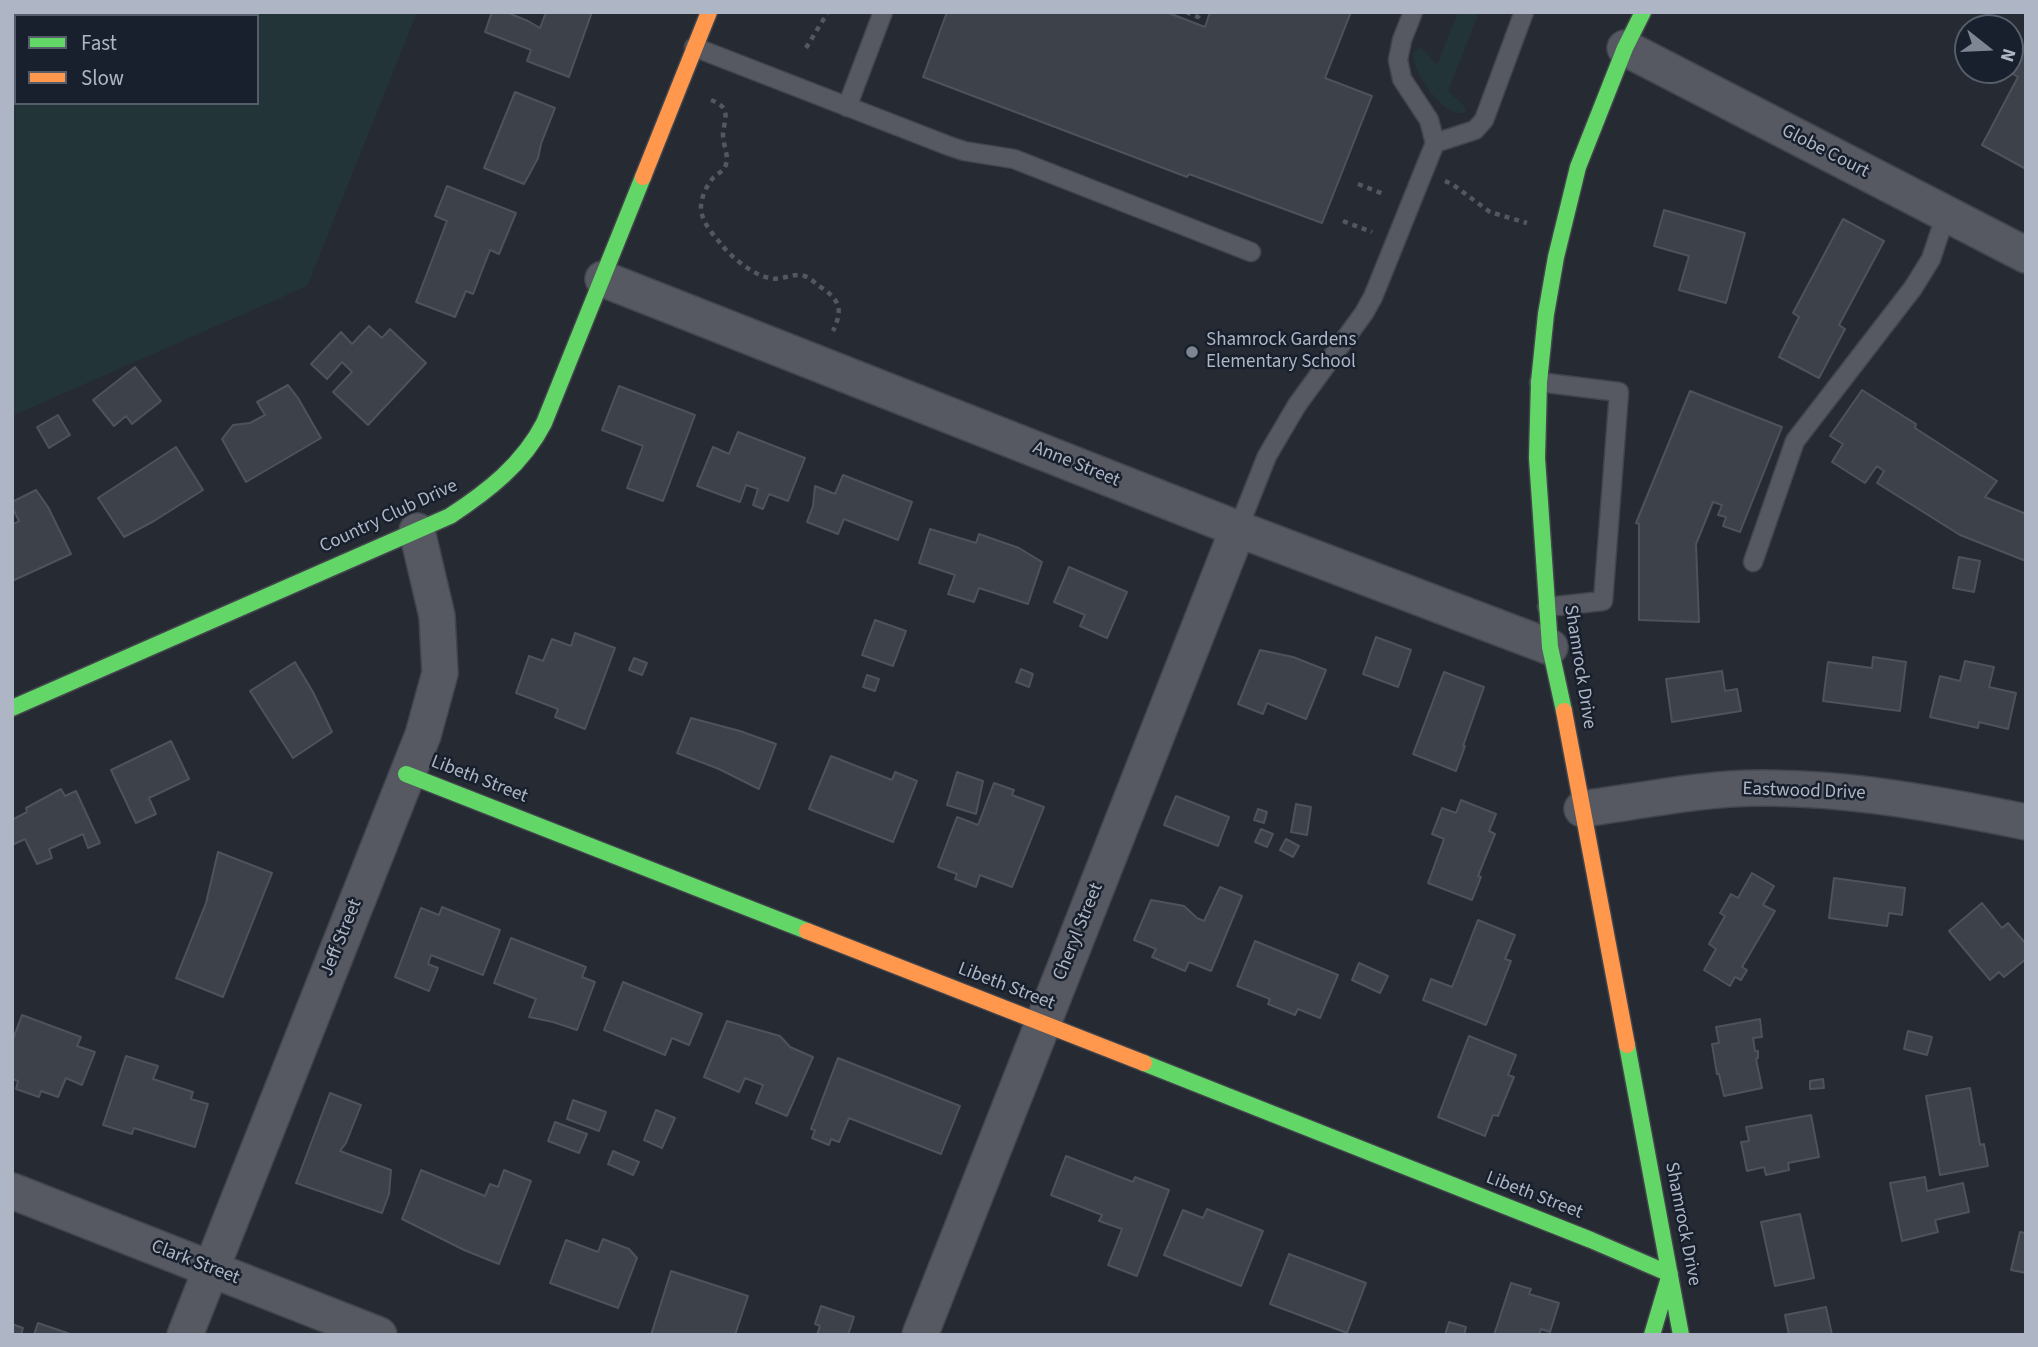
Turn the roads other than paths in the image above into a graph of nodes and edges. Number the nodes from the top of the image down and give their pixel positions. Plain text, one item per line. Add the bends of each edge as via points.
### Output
1 (709, 12) edge
2 (883, 12) edge
3 (1413, 12) edge
4 (1524, 12) edge
5 (1643, 12) edge
6 (694, 47) junction
7 (1625, 48) junction
8 (847, 107) junction
9 (1434, 143) junction
10 (1946, 214) junction
11 (1251, 252) dead end
12 (2026, 255) edge
13 (603, 279) junction
14 (1539, 382) junction
15 (1238, 529) junction
16 (417, 531) junction
17 (1753, 562) dead end
18 (1547, 607) junction
19 (1550, 647) junction
20 (12, 708) edge
21 (407, 774) junction
22 (1582, 808) junction
23 (2026, 822) edge
24 (1043, 1024) junction
25 (12, 1191) edge
26 (211, 1269) junction
27 (1670, 1274) junction
28 (185, 1335) edge
29 (379, 1335) edge
30 (920, 1335) edge
31 (1652, 1335) edge
32 (1681, 1335) edge

1 - 6 street, Country Club Drive
2 - 8 lane
3 - 9 lane via 1398,60 1402,79 1429,120
4 - 9 lane via 1484,120 1475,130
5 - 7 street, Shamrock Drive
6 - 8 lane
6 - 13 street, Country Club Drive
7 - 10 street, Globe Court
7 - 14 street, Shamrock Drive via 1578,167 1556,257
8 - 11 lane via 957,149 1013,159
9 - 15 lane via 1373,297 1297,405 1268,456
10 - 12 street, Globe Court
10 - 17 lane via 1931,259 1913,288 1795,441
13 - 15 street, Anne Street
13 - 16 street, Country Club Drive via 538,435 521,459 488,491
14 - 18 street, Shamrock Drive via 1537,458
14 - 18 lane via 1619,392 1603,601
15 - 19 street, Anne Street
15 - 24 street, Cheryl Street
16 - 20 street, Country Club Drive
16 - 21 street, Jeff Street via 437,616 440,673
18 - 19 street, Shamrock Drive
19 - 22 street, Shamrock Drive
21 - 24 street, Libeth Street
21 - 26 street, Jeff Street
22 - 23 street, Eastwood Drive via 1760,788 1888,797
22 - 27 street, Shamrock Drive
24 - 27 street, Libeth Street
24 - 30 street, Cheryl Street
25 - 26 street, Clark Street
26 - 28 street, Jeff Street
26 - 29 street, Clark Street
27 - 31 street
27 - 32 street, Shamrock Drive

